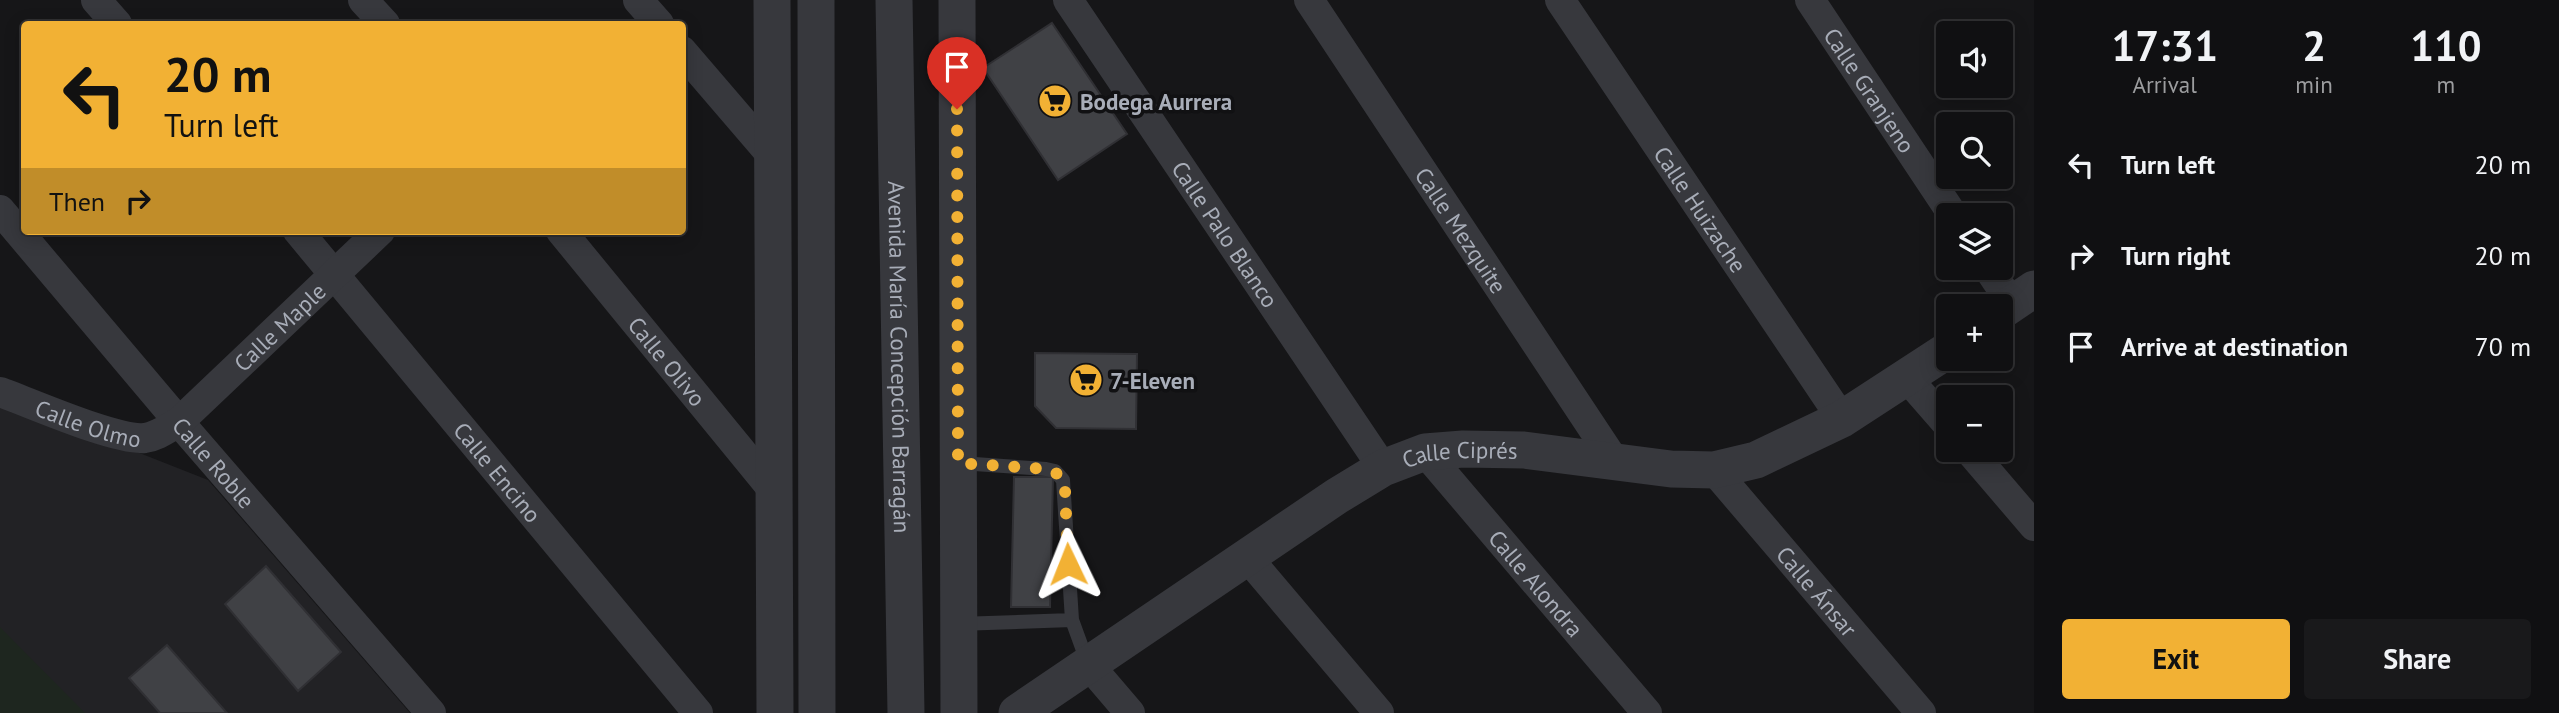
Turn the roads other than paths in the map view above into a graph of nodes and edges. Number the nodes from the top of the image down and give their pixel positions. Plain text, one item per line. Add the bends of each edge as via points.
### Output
1 (96, 0) edge
2 (363, 0) edge
3 (638, 0) edge
4 (772, 0) edge
5 (816, 0) edge
6 (894, 0) edge
7 (957, 0) edge
8 (1068, 0) edge
9 (1309, 0) edge
10 (1560, 0) edge
11 (1810, 0) edge
12 (114, 21) edge
13 (382, 21) edge
14 (656, 21) edge
15 (686, 56) edge
16 (773, 157) junction
17 (1945, 203) edge
18 (0, 209) edge
19 (21, 234) edge
20 (22, 235) edge
21 (302, 235) edge
22 (376, 235) edge
23 (564, 235) edge
24 (334, 272) junction
25 (1998, 280) edge
26 (2015, 302) edge
27 (1936, 358) edge
28 (1908, 378) junction
29 (0, 392) edge
30 (1936, 411) edge
31 (1842, 419) junction
32 (179, 422) junction
33 (1425, 452) junction
34 (1615, 462) junction
35 (1979, 462) edge
36 (958, 463) junction
37 (1383, 468) junction
38 (1714, 470) junction
39 (773, 490) junction
40 (2034, 526) edge
41 (1247, 556) junction
42 (1072, 620) junction
43 (958, 624) junction
44 (1089, 665) junction
45 (431, 713) edge
46 (698, 713) edge
47 (775, 713) edge
48 (817, 713) edge
49 (906, 713) edge
50 (959, 713) edge
51 (1017, 713) edge
52 (1130, 713) edge
53 (1379, 713) edge
54 (1647, 713) edge
55 (1921, 713) edge

1 - 12 street
2 - 13 street
3 - 14 street
4 - 16 street
5 - 48 street
6 - 49 street, Avenida María Concepción Barragán
7 - 36 street
8 - 37 street, Calle Palo Blanco
9 - 34 street, Calle Mezquite
10 - 31 street, Calle Huizache
11 - 17 street, Calle Granjeno
15 - 16 street
16 - 39 street
18 - 19 street, Calle Roble
20 - 32 street, Calle Roble
21 - 24 street, Calle Encino
22 - 24 street, Calle Maple
23 - 39 street, Calle Olivo
24 - 32 street, Calle Maple
24 - 46 street, Calle Encino
25 - 26 street
27 - 28 street, Calle Ciprés
28 - 30 street
28 - 31 street, Calle Ciprés
29 - 32 street, Calle Olmo via 132,438 159,434
31 - 38 street, Calle Ciprés via 1756,460
32 - 45 street, Calle Roble
33 - 34 street, Calle Ciprés via 1501,449
33 - 37 street, Calle Ciprés
33 - 54 street, Calle Alondra
34 - 38 street, Calle Ciprés
35 - 40 street
36 - 42 lane via 1046,469 1060,475 1065,489
36 - 43 street
37 - 41 street, Calle Ciprés
38 - 55 street, Calle Ánsar
39 - 47 street
41 - 44 street, Calle Ciprés
41 - 53 street
42 - 43 lane
42 - 44 lane
43 - 50 street
44 - 51 street, Calle Ciprés
44 - 52 street

